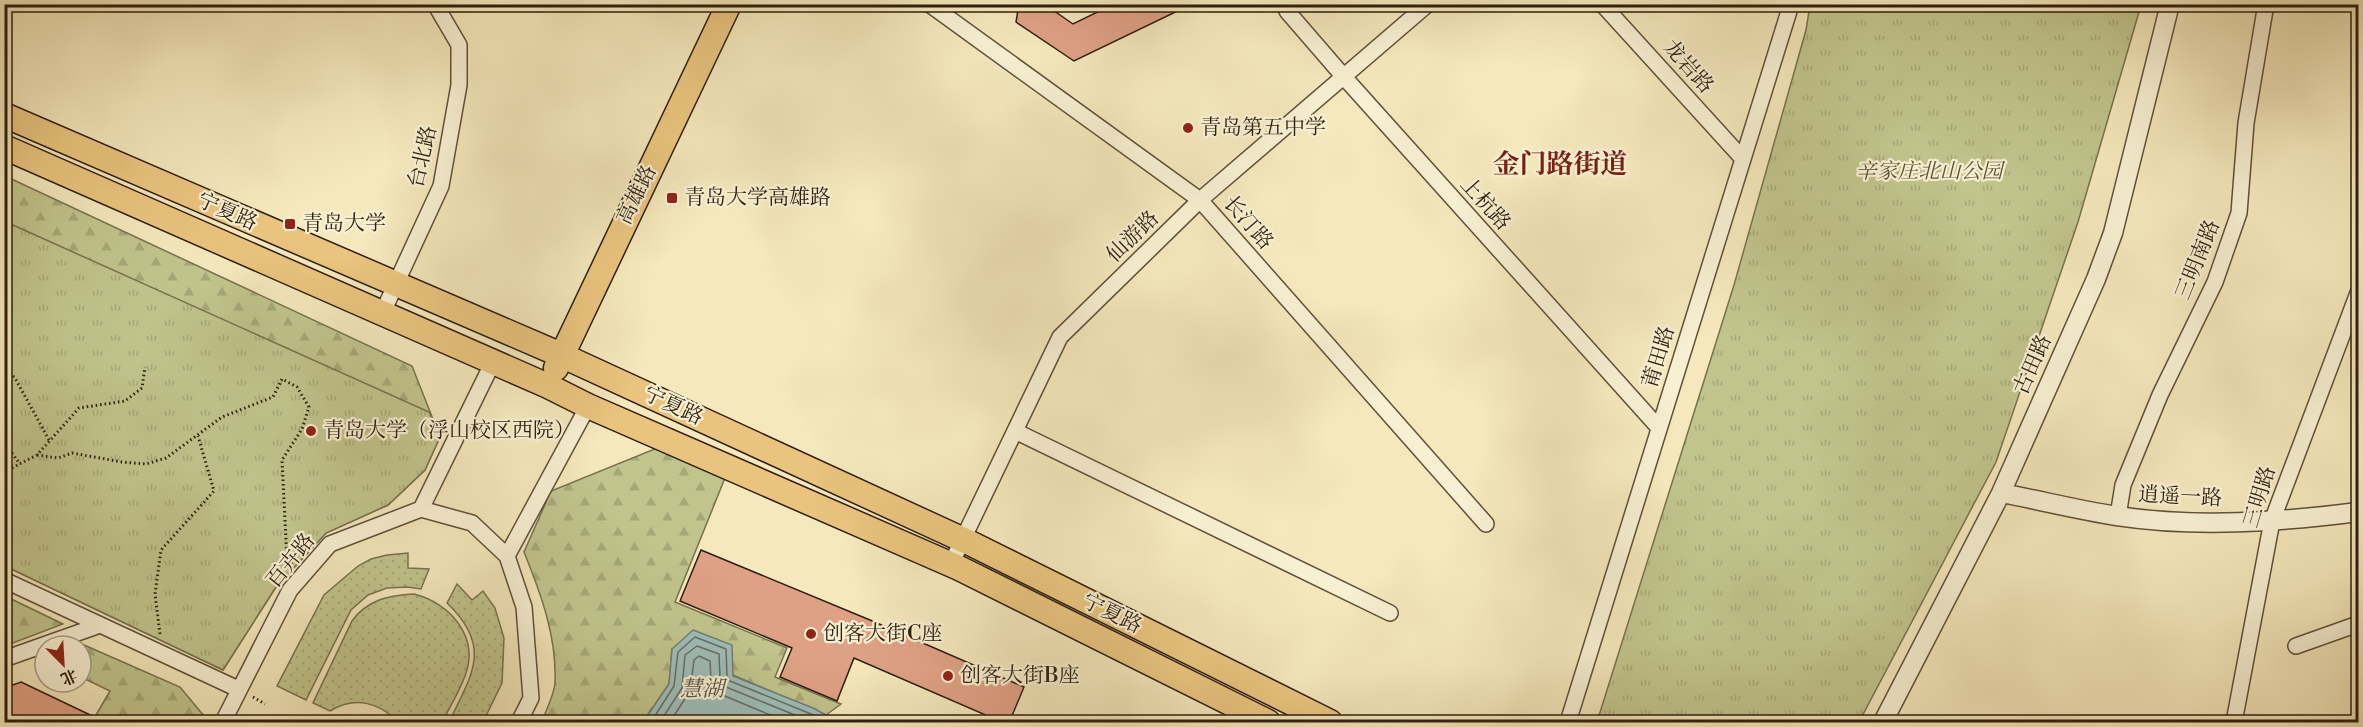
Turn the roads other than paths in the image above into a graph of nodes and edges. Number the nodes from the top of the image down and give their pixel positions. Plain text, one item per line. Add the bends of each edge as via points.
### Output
1 (435, 4) edge
2 (729, 4) edge
3 (929, 4) edge
4 (1284, 4) edge
5 (1428, 4) edge
6 (1602, 4) edge
7 (1789, 4) edge
8 (2170, 4) edge
9 (2266, 4) edge
10 (1344, 77) junction
11 (4, 115) edge
12 (4, 147) edge
13 (1743, 159) junction
14 (1200, 200) junction
15 (398, 283) junction
16 (2358, 293) edge
17 (382, 314) junction
18 (561, 355) junction
19 (493, 362) junction
20 (548, 386) junction
21 (588, 406) junction
22 (1659, 428) junction
23 (1015, 431) junction
24 (2001, 492) junction
25 (421, 509) junction
26 (2358, 512) edge
27 (2118, 516) junction
28 (2272, 521) junction
29 (1486, 524) dead end
30 (961, 539) junction
31 (507, 556) junction
32 (951, 564) junction
33 (4, 580) edge
34 (1390, 614) dead end
35 (2358, 624) edge
36 (100, 625) junction
37 (2296, 646) dead end
38 (4, 659) edge
39 (238, 689) junction
40 (223, 723) edge
41 (519, 723) edge
42 (1268, 723) edge
43 (1330, 723) edge
44 (1568, 723) edge
45 (1882, 723) edge
46 (2234, 723) edge

1 - 15 street, 台北路 via 459,45 459,85 441,186
2 - 18 main road, 高雄路
3 - 14 street, 长汀路
4 - 10 street, 上杭路
5 - 10 street, 仙游路
6 - 13 street, 龙岩路
7 - 13 street, 莆田路
8 - 24 street, 古田路 via 2113,233
9 - 27 street, 三明南路 via 2246,123 2239,213 2215,282 2160,395 2123,485
10 - 14 street, 仙游路
10 - 22 street, 上杭路
11 - 15 main road, 宁夏路
12 - 17 main road, 宁夏路
13 - 22 street, 莆田路
14 - 23 street, 仙游路 via 1060,337
14 - 29 street, 长汀路
15 - 17 street, 台北路
15 - 18 main road, 宁夏路
16 - 28 street, 三明路
17 - 19 main road, 宁夏路
18 - 20 main road, 高雄路
18 - 30 main road, 宁夏路
19 - 20 main road, 宁夏路
19 - 25 street
20 - 21 main road, 宁夏路
21 - 31 street
21 - 32 main road, 宁夏路
22 - 44 street, 莆田路
23 - 30 street, 仙游路
23 - 34 street
24 - 27 street, 逍遥一路
24 - 45 street, 古田路
25 - 31 street via 472,523
25 - 39 street, 百卉路 via 330,544 290,590
26 - 28 street, 逍遥一路
27 - 28 street, 逍遥一路 via 2211,523
28 - 46 street, 三明路
30 - 32 street, 仙游路
30 - 43 main road, 宁夏路
31 - 41 street via 524,607 531,698
32 - 42 main road, 宁夏路
33 - 36 street
35 - 37 street
36 - 38 street
36 - 39 street
39 - 40 street, 百卉路

